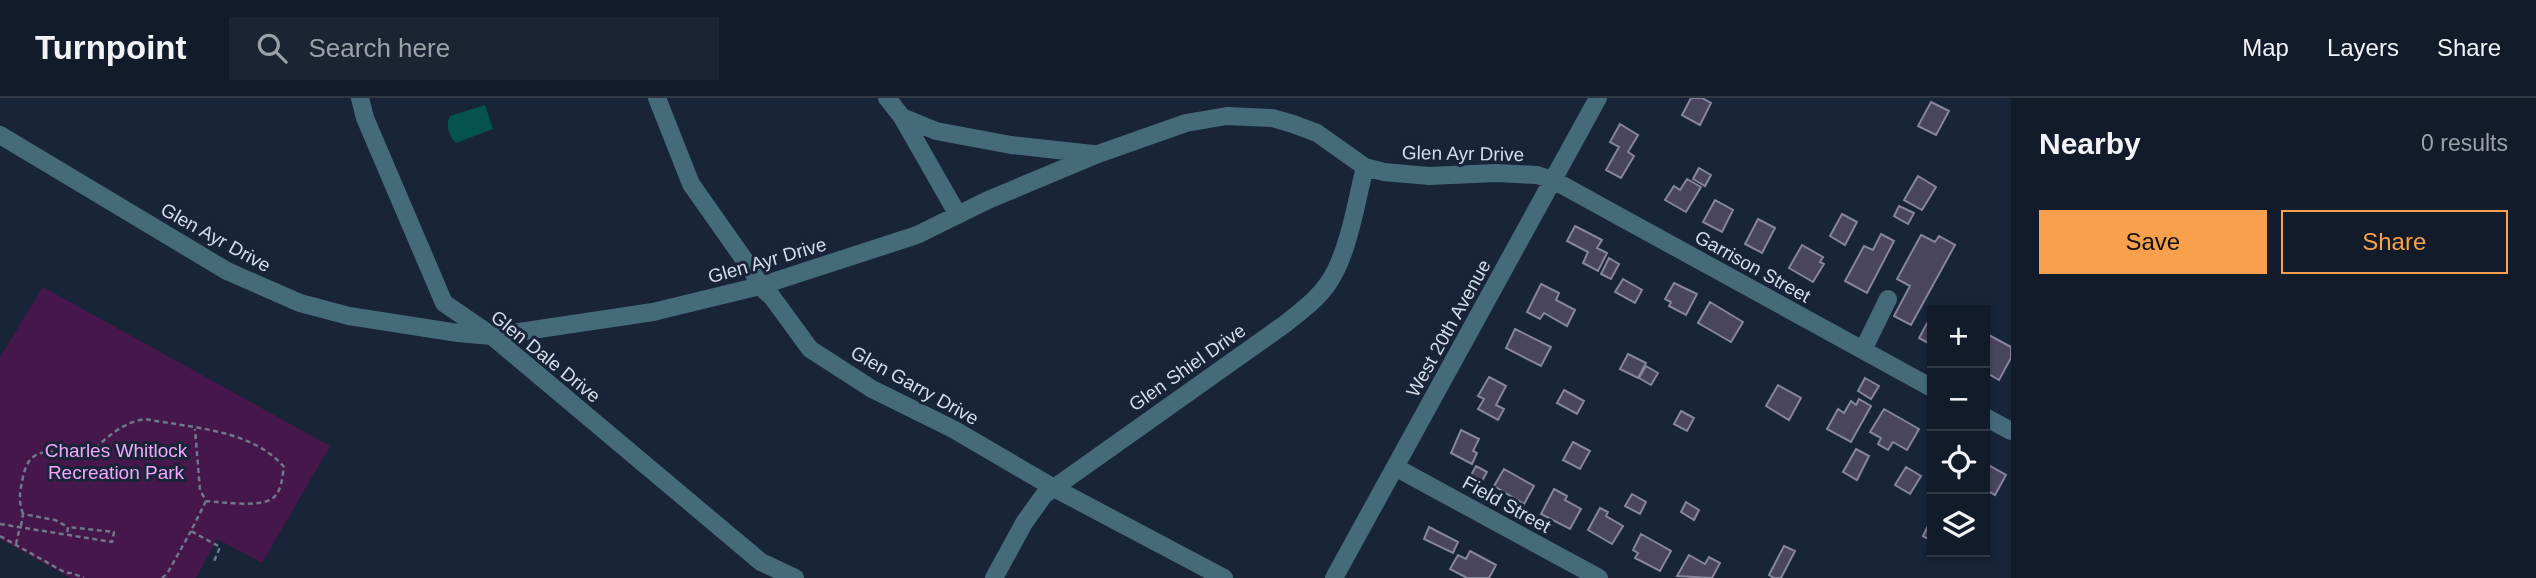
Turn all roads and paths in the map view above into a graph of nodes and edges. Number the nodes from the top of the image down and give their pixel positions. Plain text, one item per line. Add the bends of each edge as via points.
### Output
1 (360, 98) edge
2 (657, 98) edge
3 (887, 98) edge
4 (1598, 98) edge
5 (902, 117) junction
6 (0, 135) edge
7 (1098, 154) junction
8 (1365, 167) junction
9 (1553, 180) junction
10 (958, 215) junction
11 (760, 286) junction
12 (1888, 299) dead end
13 (492, 336) junction
14 (1863, 350) junction
15 (1927, 385) edge
16 (1990, 420) edge
17 (195, 429) junction
18 (2011, 431) edge
19 (1395, 467) junction
20 (1054, 488) junction
21 (206, 501) junction
22 (23, 514) junction
23 (0, 524) edge
24 (20, 527) junction
25 (68, 527) junction
26 (191, 531) junction
27 (67, 535) junction
28 (0, 536) edge
29 (16, 544) junction
30 (213, 564) dead end
31 (66, 573) junction
32 (63, 578) edge
33 (84, 578) edge
34 (162, 578) edge
35 (795, 578) edge
36 (993, 578) edge
37 (1224, 578) edge
38 (1334, 578) edge
39 (1599, 578) edge

1 - 13 street, Glen Dale Drive via 444,303
2 - 11 street, Glen Garry Drive via 691,184
3 - 5 street
4 - 9 street, West 20th Avenue
5 - 7 street via 936,131
5 - 10 street
6 - 13 street, Glen Ayr Drive via 227,271 288,298 349,316
7 - 8 street, Glen Ayr Drive via 1186,123 1252,115 1317,133
7 - 10 street, Glen Ayr Drive
8 - 9 street, Glen Ayr Drive via 1405,175 1496,173
8 - 20 street, Glen Shiel Drive via 1341,258 1318,296
9 - 14 street, Garrison Street
9 - 19 street, West 20th Avenue
10 - 11 street, Glen Ayr Drive via 906,239
11 - 13 street, Glen Ayr Drive via 653,312
11 - 20 street, Glen Garry Drive via 810,349 872,389 953,429
12 - 14 street
13 - 35 street, Glen Dale Drive via 761,562
14 - 15 street, Garrison Street
16 - 18 street
17 - 21 path via 200,490
17 - 21 path via 240,436 276,457 284,467 282,484 272,498 256,503
17 - 22 path via 145,419 112,433 85,457 36,454 26,463 18,500
19 - 38 street, West 20th Avenue
19 - 39 street, Field Street
20 - 36 street, Glen Shiel Drive via 1036,505
20 - 37 street, Glen Garry Drive
21 - 26 path
22 - 24 path
22 - 25 path
23 - 24 path
24 - 27 path
24 - 29 path
25 - 27 path
25 - 27 path via 114,532 112,542
26 - 30 path via 220,547
26 - 34 path
28 - 29 path
29 - 31 path
31 - 32 path
31 - 33 path

